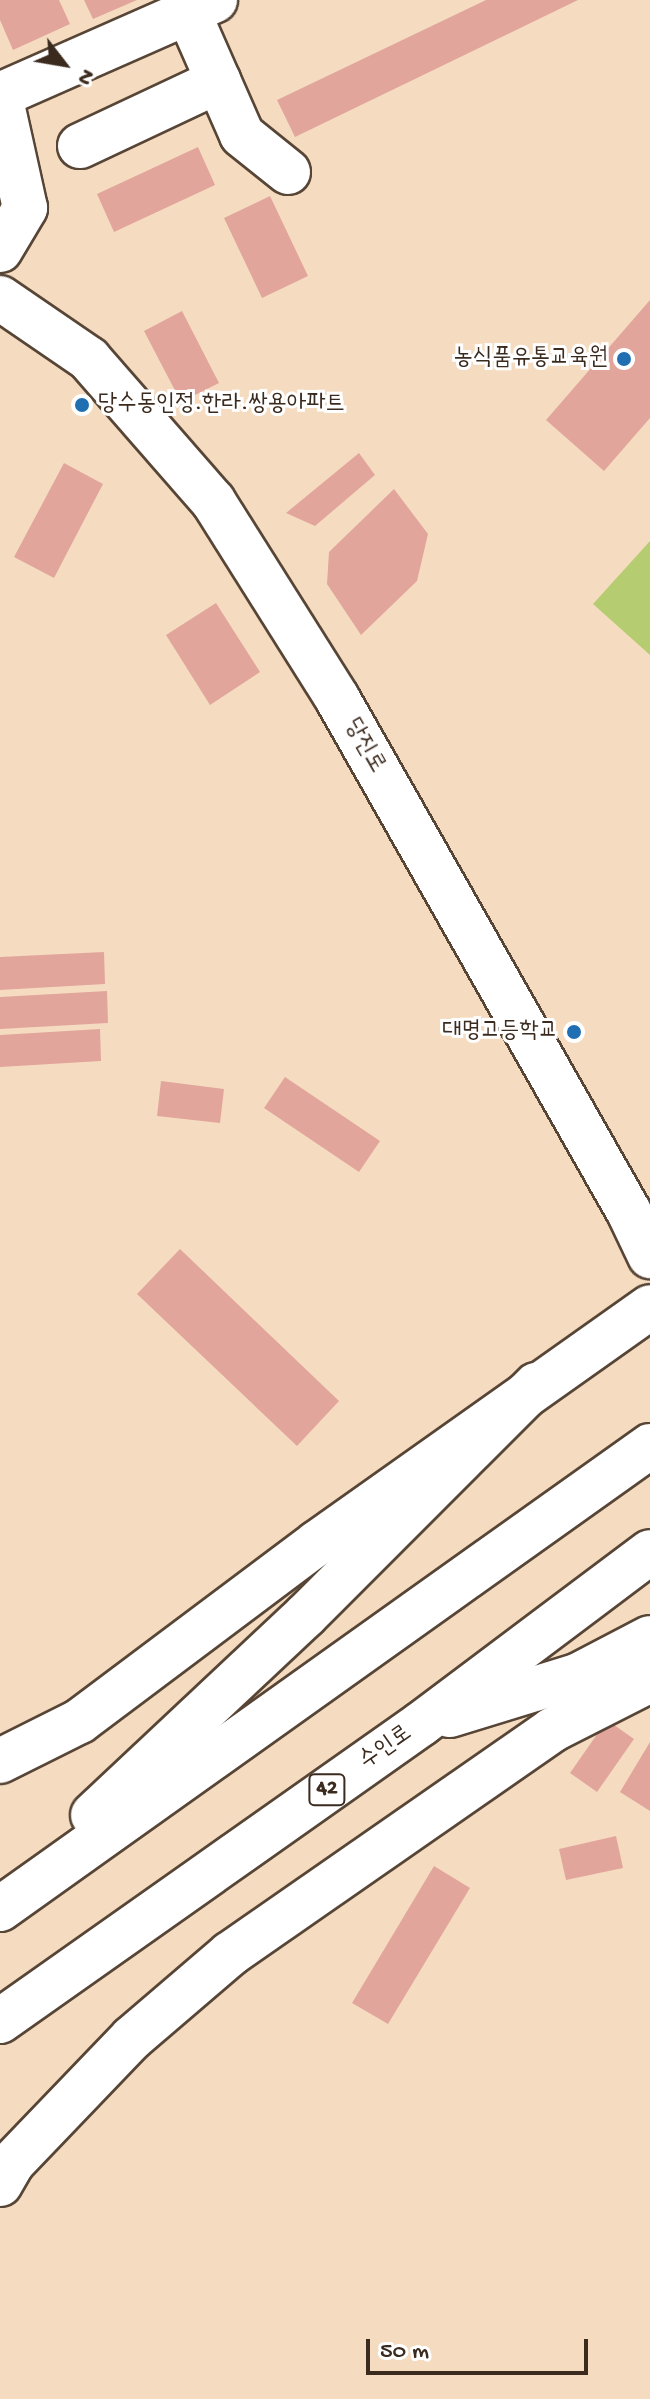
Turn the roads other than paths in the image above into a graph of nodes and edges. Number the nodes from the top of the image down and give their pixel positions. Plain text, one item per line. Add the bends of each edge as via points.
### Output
1 (202, 6) edge
2 (218, 81) junction
3 (0, 94) edge
4 (80, 146) dead end
5 (288, 172) dead end
6 (0, 250) edge
7 (0, 298) edge
8 (650, 1256) edge
9 (650, 1307) edge
10 (536, 1385) junction
11 (650, 1446) edge
12 (650, 1552) edge
13 (650, 1638) edge
14 (650, 1680) edge
15 (421, 1724) junction
16 (0, 1761) edge
17 (0, 1902) edge
18 (0, 1909) edge
19 (0, 2021) edge
20 (4, 2163) edge

1 - 2 main road
1 - 3 main road
2 - 4 main road
2 - 5 main road via 242,135
3 - 6 main road via 25,208
7 - 8 main road, 당진로 via 89,359 213,501 337,698
9 - 10 main road
10 - 16 main road via 80,1721
10 - 17 main road via 305,1616
11 - 18 main road
12 - 15 main road, 수인로 / 42
13 - 15 main road via 577,1676
14 - 20 main road via 552,1730 230,1954 132,2038
15 - 19 main road, 수인로 / 42

